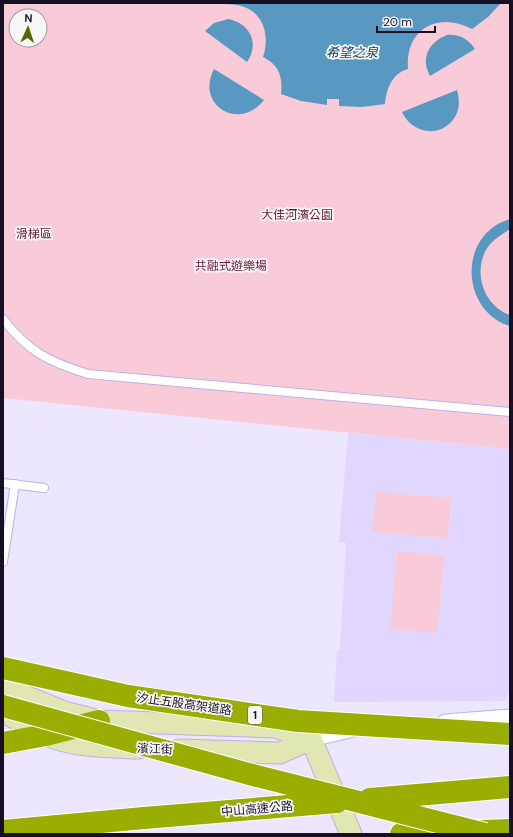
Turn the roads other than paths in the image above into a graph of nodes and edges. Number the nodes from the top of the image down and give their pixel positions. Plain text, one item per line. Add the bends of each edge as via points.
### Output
1 (3, 319) edge
2 (510, 412) edge
3 (3, 482) edge
4 (15, 484) junction
5 (44, 488) dead end
6 (3, 562) edge
7 (3, 668) edge
8 (3, 687) edge
9 (3, 706) edge
10 (3, 711) edge
11 (510, 717) edge
12 (99, 721) junction
13 (510, 734) edge
14 (46, 735) junction
15 (311, 739) junction
16 (3, 743) edge
17 (510, 787) edge
18 (510, 830) edge
19 (3, 831) edge
20 (351, 834) edge
21 (401, 834) edge
22 (485, 834) edge

1 - 2 lane via 12,331 34,350 56,364 88,374
3 - 4 lane
4 - 5 lane
4 - 6 lane
7 - 13 highway, 汐止五股高架道路 / 1, bridge via 128,696 298,721
8 - 12 main road via 64,712
9 - 22 highway, bridge via 249,774
10 - 14 main road, 濱江街
11 - 15 street via 347,730
12 - 14 highway
12 - 15 main road via 276,727
14 - 15 main road, 濱江街 via 100,747 249,753 280,753
14 - 16 highway
15 - 20 main road
17 - 19 highway, 中山高速公路, bridge
18 - 21 highway, bridge

